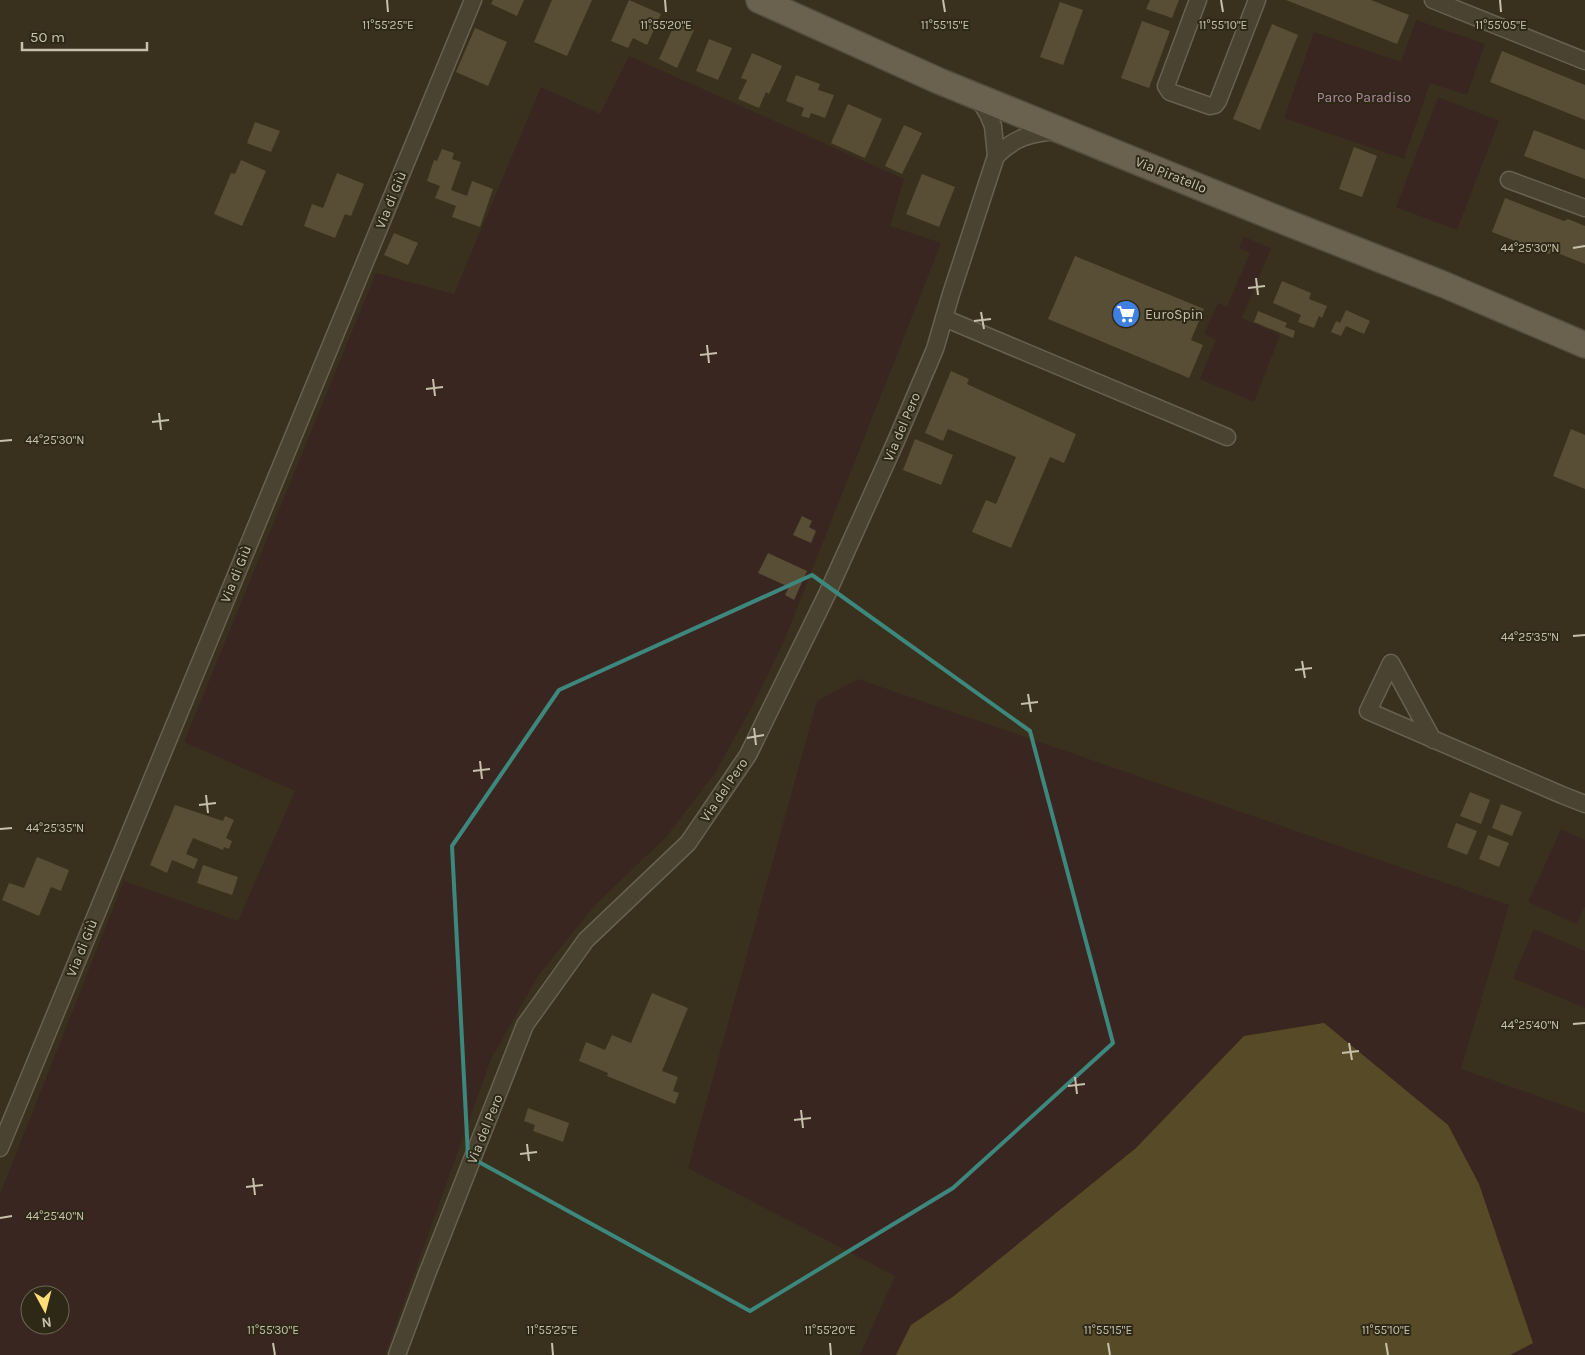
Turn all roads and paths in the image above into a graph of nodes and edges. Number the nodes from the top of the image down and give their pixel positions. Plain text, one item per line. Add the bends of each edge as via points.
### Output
1 (473, 0) edge
2 (759, 0) edge
3 (1198, 0) edge
4 (1256, 0) edge
5 (1433, 0) edge
6 (1585, 61) edge
7 (977, 96) junction
8 (1061, 130) junction
9 (996, 156) junction
10 (1509, 180) dead end
11 (1585, 208) edge
12 (944, 318) junction
13 (1585, 345) edge
14 (1227, 436) dead end
15 (1433, 740) junction
16 (1585, 804) edge
17 (0, 1148) edge
18 (397, 1355) edge

1 - 17 street, Via di Giù
2 - 7 main road, Via Piratello
3 - 4 street via 1166,86 1170,92 1210,106 1218,101
5 - 6 street
7 - 8 main road, Via Piratello
7 - 9 street, Via del Pero via 993,126
8 - 9 street via 1020,138
8 - 13 main road, Via Piratello
9 - 12 street, Via del Pero
10 - 11 street
12 - 14 street
12 - 18 street, Via del Pero via 935,349 836,574 748,755 688,843 586,940 526,1025
15 - 15 street via 1368,711 1391,663 1428,731
15 - 16 street

